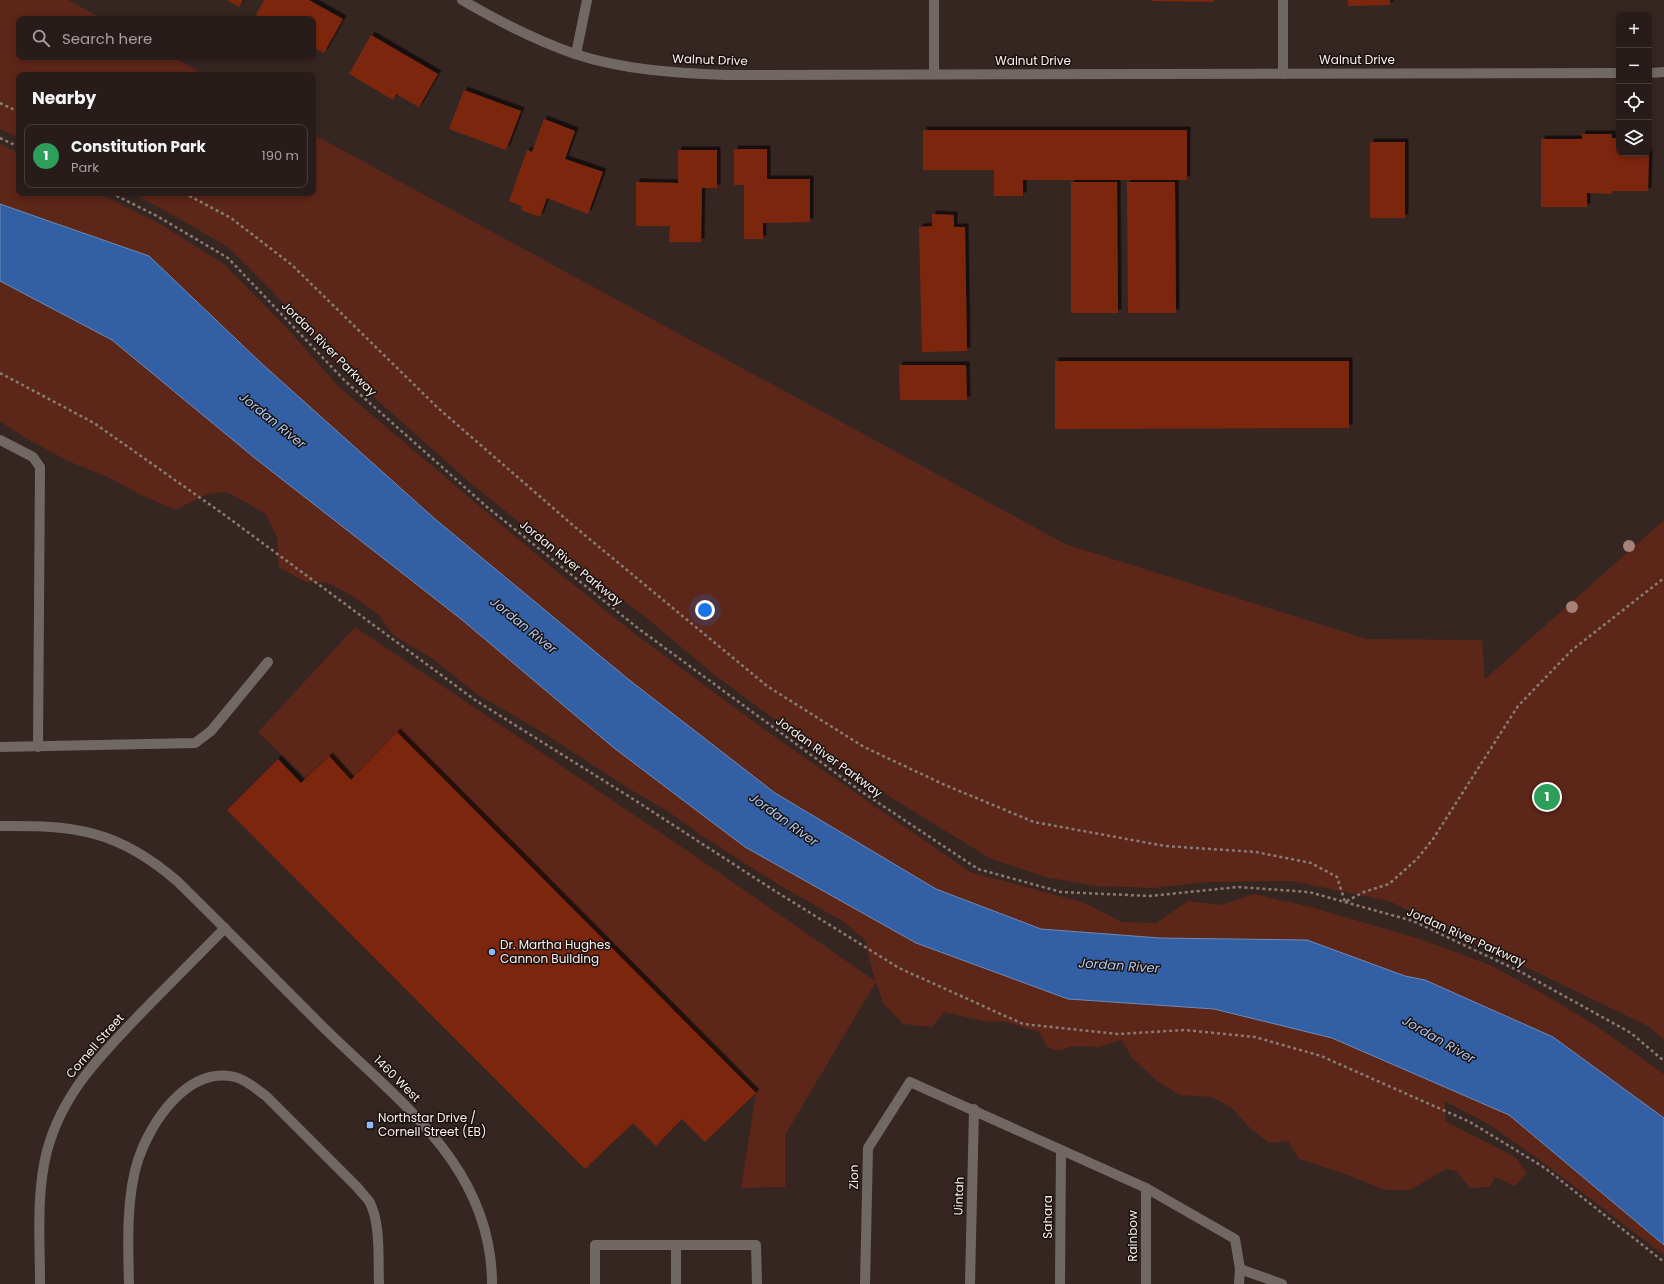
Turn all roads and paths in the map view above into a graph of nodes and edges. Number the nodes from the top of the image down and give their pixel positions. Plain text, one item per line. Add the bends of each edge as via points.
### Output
1 (462, 0) edge
2 (587, 0) edge
3 (934, 0) edge
4 (1283, 0) edge
5 (576, 54) junction
6 (1652, 72) edge
7 (1664, 72) edge
8 (1616, 73) edge
9 (934, 74) junction
10 (1283, 74) junction
11 (0, 103) edge
12 (16, 111) edge
13 (0, 138) edge
14 (16, 146) edge
15 (117, 196) edge
16 (190, 196) edge
17 (0, 373) edge
18 (0, 440) edge
19 (1664, 578) edge
20 (268, 662) dead end
21 (0, 747) edge
22 (38, 747) junction
23 (0, 826) edge
24 (1345, 902) junction
25 (225, 928) junction
26 (1664, 1061) edge
27 (974, 1109) junction
28 (1061, 1150) junction
29 (1146, 1188) junction
30 (676, 1245) junction
31 (1664, 1262) edge
32 (1240, 1270) junction
33 (40, 1284) edge
34 (129, 1284) edge
35 (379, 1284) edge
36 (492, 1284) edge
37 (595, 1284) edge
38 (676, 1284) edge
39 (757, 1284) edge
40 (865, 1284) edge
41 (970, 1284) edge
42 (1060, 1284) edge
43 (1146, 1284) edge
44 (1239, 1284) edge
45 (1282, 1284) edge

1 - 5 street, Walnut Drive via 526,34
2 - 5 street
3 - 9 street
4 - 10 street
5 - 9 street, Walnut Drive via 674,73
6 - 7 street
8 - 10 street, Walnut Drive
9 - 10 street, Walnut Drive
11 - 12 path
13 - 14 path
15 - 24 path, Jordan River Parkway via 157,216 228,258 345,381 487,507 639,629 859,790 978,868 1061,892 1150,896 1238,887 1309,892
16 - 24 path via 231,218 292,265 438,408 575,527 767,686 864,747 945,785 1034,822 1166,846 1256,852 1311,863 1337,877
17 - 31 path via 94,423 226,516 475,700 899,968 1023,1024 1118,1034 1185,1030 1255,1037 1320,1056 1470,1122 1545,1168
18 - 22 street via 33,458 40,467
19 - 24 path via 1572,650 1518,706 1433,839 1417,859 1389,884 1364,892
20 - 22 street via 211,731 195,743
21 - 22 street
23 - 25 street, 1460 West via 68,828 99,834 129,847 155,862
24 - 26 path, Jordan River Parkway via 1413,921 1521,972 1631,1033
25 - 33 street, Cornell Street via 103,1053 78,1084 60,1116 47,1151 41,1187
25 - 36 street, 1460 West via 323,1027 398,1096 457,1166 476,1200 488,1234
27 - 28 street
27 - 40 street, Zion via 910,1082 868,1148
27 - 41 street, Uintah
28 - 29 street
28 - 42 street, Sahara
29 - 32 street via 1235,1239
29 - 43 street, Rainbow
30 - 37 street via 595,1245
30 - 38 street
30 - 39 street via 756,1245
32 - 44 street
32 - 45 street
34 - 35 street via 132,1185 138,1160 148,1137 168,1105 193,1084 209,1077 223,1076 236,1077 250,1083 266,1096 369,1201 375,1218

